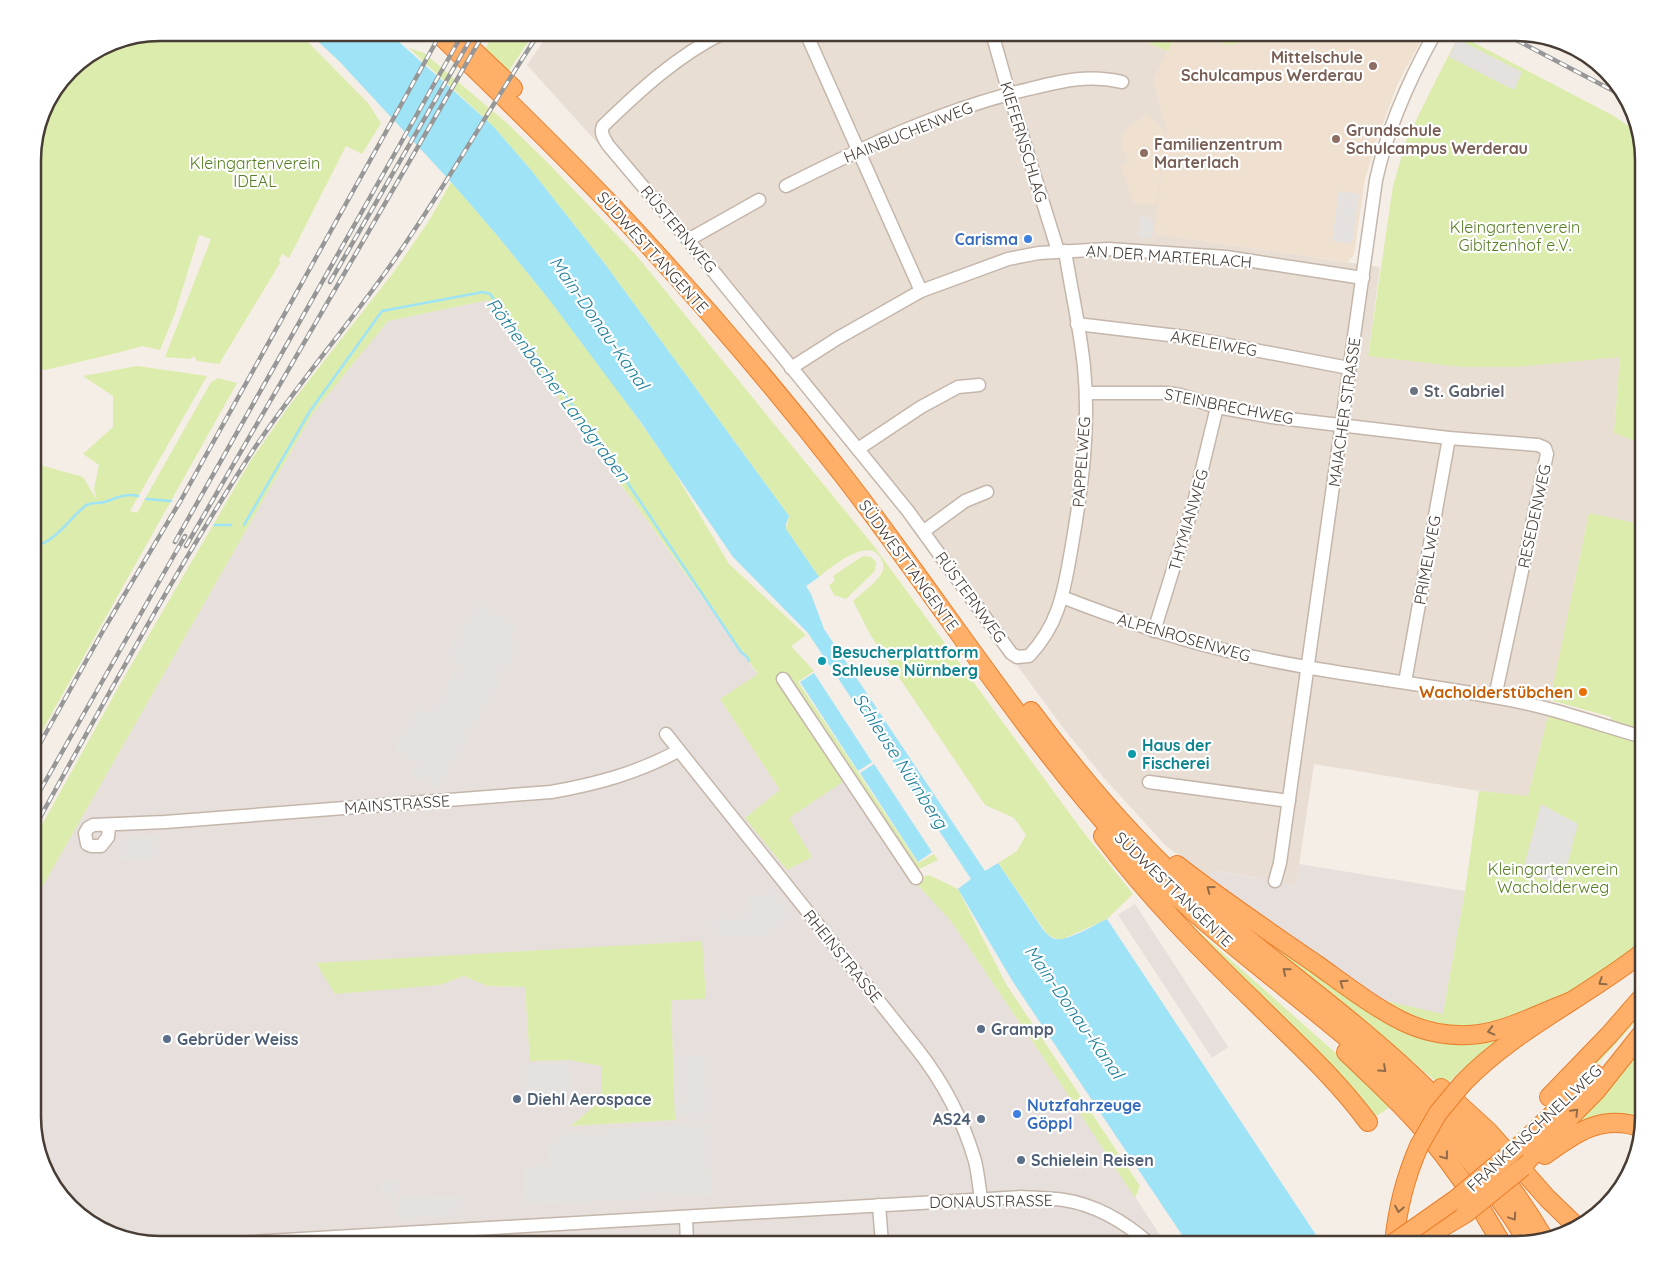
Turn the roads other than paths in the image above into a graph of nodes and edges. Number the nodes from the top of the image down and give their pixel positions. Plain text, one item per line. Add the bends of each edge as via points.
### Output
1 (995, 41) edge
2 (1431, 41) edge
3 (448, 42) edge
4 (465, 42) edge
5 (705, 42) edge
6 (810, 42) edge
7 (1122, 82) dead end
8 (1009, 93) junction
9 (858, 150) junction
10 (786, 186) dead end
11 (759, 200) dead end
12 (688, 240) junction
13 (1062, 251) junction
14 (1363, 278) junction
15 (921, 291) junction
16 (1077, 324) junction
17 (791, 368) junction
18 (1350, 368) junction
19 (979, 385) dead end
20 (1086, 393) junction
21 (1217, 407) junction
22 (1342, 425) junction
23 (1449, 438) junction
24 (858, 449) junction
25 (987, 492) dead end
26 (924, 531) junction
27 (1062, 597) junction
28 (1154, 631) junction
29 (1022, 657) joint
30 (1308, 668) junction
31 (782, 679) dead end
32 (1405, 682) junction
33 (1495, 697) junction
34 (666, 734) dead end
35 (1635, 734) edge
36 (1042, 745) junction
37 (678, 751) junction
38 (1148, 782) dead end
39 (1289, 801) junction
40 (1104, 803) junction
41 (109, 826) dead end
42 (916, 878) dead end
43 (1275, 881) dead end
44 (1635, 958) edge
45 (1264, 971) junction
46 (1570, 1002) junction
47 (1635, 1006) edge
48 (1338, 1012) junction
49 (1635, 1030) edge
50 (1635, 1043) edge
51 (1549, 1097) dead end
52 (1368, 1122) dead end
53 (1634, 1126) edge
54 (1525, 1160) junction
55 (1547, 1198) junction
56 (981, 1199) junction
57 (879, 1205) junction
58 (1464, 1214) junction
59 (686, 1217) junction
60 (1571, 1222) edge
61 (1564, 1225) edge
62 (1541, 1233) edge
63 (1524, 1235) edge
64 (356, 1236) edge
65 (687, 1236) edge
66 (881, 1236) edge
67 (1141, 1236) edge
68 (1394, 1236) edge
69 (1404, 1236) edge
70 (1427, 1236) edge
71 (1444, 1236) edge
72 (1497, 1236) edge

1 - 8 street, KIEFERNSCHLAG
2 - 14 street, MAIACHER STRASSE via 1402,100 1378,170
3 - 36 highway, SÜDWESTTANGENTE via 615,209 741,350 887,533
4 - 40 highway, SÜDWESTTANGENTE via 618,195 773,370 864,483 1032,712
5 - 12 street, RÜSTERNWEG via 660,73 601,131 608,145
6 - 9 street
7 - 8 street, HAINBUCHENWEG via 1106,78 1071,79
8 - 9 street, HAINBUCHENWEG via 938,116
8 - 13 street, KIEFERNSCHLAG
9 - 10 street, HAINBUCHENWEG
9 - 15 street
11 - 12 street
12 - 17 street, RÜSTERNWEG
13 - 14 street, AN DER MARTERLACH via 1131,250 1226,257
13 - 15 street, AN DER MARTERLACH via 1008,259
13 - 16 street, PAPPELWEG
14 - 18 street, MAIACHER STRASSE
15 - 17 street, AN DER MARTERLACH
16 - 18 street, AKELEIWEG via 1186,337
16 - 20 street, PAPPELWEG
17 - 24 street, RÜSTERNWEG
18 - 22 street, MAIACHER STRASSE
19 - 24 street via 958,387
20 - 21 street, STEINBRECHWEG via 1168,393
20 - 27 street, PAPPELWEG via 1079,503
21 - 22 street, STEINBRECHWEG
21 - 28 street, THYMIANWEG via 1194,502
22 - 23 street, RESEDENWEG
22 - 30 street, MAIACHER STRASSE
23 - 32 street, PRIMELWEG
23 - 33 street, RESEDENWEG via 1538,445 1545,448 1547,454
24 - 26 street, RÜSTERNWEG
25 - 26 street via 965,501
26 - 29 street, RÜSTERNWEG via 1012,653
27 - 28 street, ALPENROSENWEG
27 - 29 street, PAPPELWEG via 1048,633 1029,656
28 - 30 street, ALPENROSENWEG via 1213,648
30 - 32 street, ALPENROSENWEG
30 - 39 street, MAIACHER STRASSE
31 - 42 street
32 - 33 street, ALPENROSENWEG
33 - 35 street, ALPENROSENWEG
34 - 37 street, RHEINSTRASSE
36 - 45 highway, SÜDWESTTANGENTE via 1085,800 1150,870 1197,915
36 - 52 highway via 1047,763 1142,885 1197,945 1329,1075
37 - 41 street, MAINSTRASSE via 656,763 600,783 551,792
37 - 56 street, RHEINSTRASSE via 911,1041 940,1082 956,1112 975,1162
38 - 39 street
39 - 43 street, MAIACHER STRASSE
46 -> 40 highway via 1508,1026 1469,1035 1430,1031 1403,1021 1243,914
48 -> 40 highway, SÜDWESTTANGENTE via 1195,895
44 -> 46 highway
45 -> 63 highway, SÜDWESTTANGENTE via 1363,1052 1418,1103 1476,1168
45 -> 72 highway via 1421,1126 1445,1156
46 -> 68 highway, bridge via 1483,1064 1438,1113 1419,1146 1402,1191
47 - 51 highway, FRANKENSCHNELLWEG
48 - 55 highway via 1381,1039 1461,1106 1489,1132
48 - 62 highway, SÜDWESTTANGENTE via 1406,1070 1452,1116 1510,1186
49 - 54 highway, FRANKENSCHNELLWEG via 1584,1086
54 -> 50 highway via 1596,1091
53 - 54 highway via 1612,1122 1590,1127
54 - 58 highway, bridge
54 - 69 highway, FRANKENSCHNELLWEG, bridge via 1456,1199
55 - 60 highway
55 - 61 highway
56 - 57 street, DONAUSTRASSE
56 - 67 street, DONAUSTRASSE via 1064,1200 1117,1219
57 - 59 street, DONAUSTRASSE
57 - 66 street
58 - 70 highway
58 - 71 highway
59 - 64 street, DONAUSTRASSE
59 - 65 street

